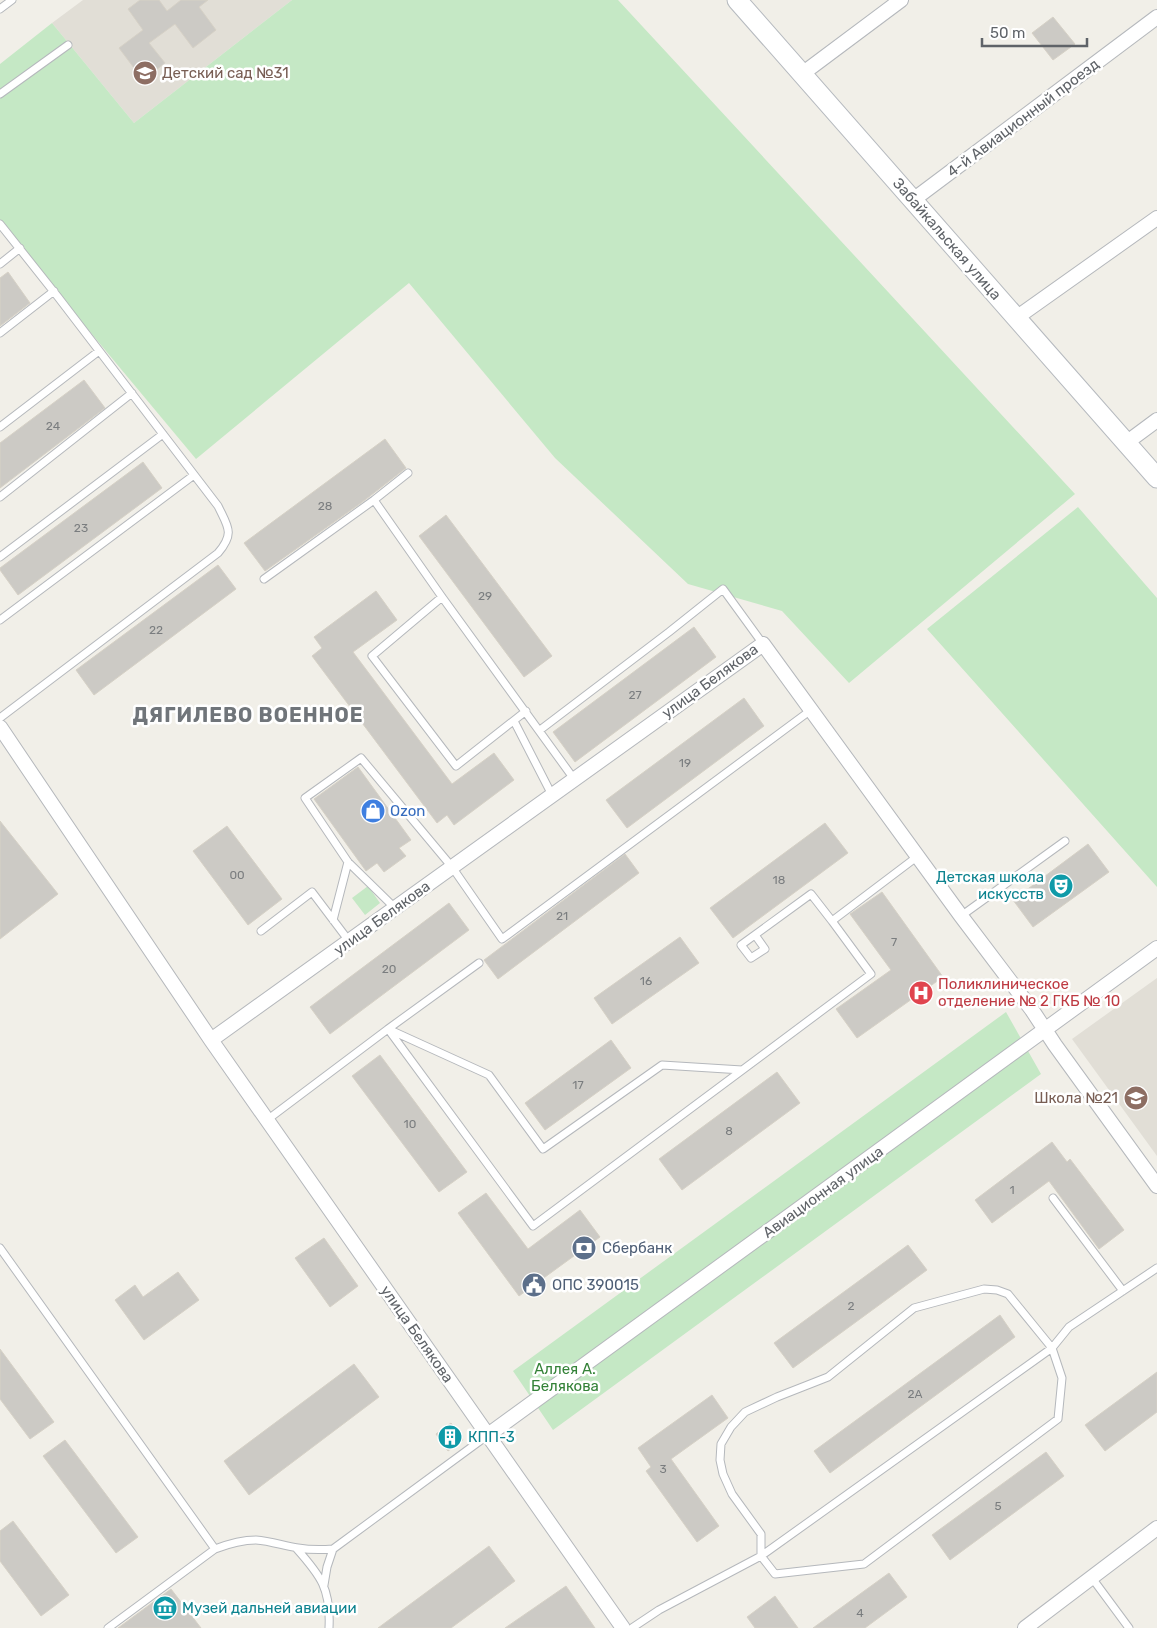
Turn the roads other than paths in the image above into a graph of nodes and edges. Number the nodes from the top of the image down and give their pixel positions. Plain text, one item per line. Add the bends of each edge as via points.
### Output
1 (12, 0) edge
2 (737, 0) edge
3 (901, 0) edge
4 (0, 9) edge
5 (1157, 17) edge
6 (68, 45) dead end
7 (802, 74) junction
8 (0, 94) edge
9 (912, 200) junction
10 (1157, 218) edge
11 (0, 224) edge
12 (20, 248) junction
13 (0, 264) edge
14 (54, 291) junction
15 (1016, 318) junction
16 (0, 332) edge
17 (99, 351) junction
18 (132, 393) junction
19 (1157, 420) edge
20 (0, 427) edge
21 (163, 434) junction
22 (1126, 443) junction
23 (408, 474) dead end
24 (194, 475) junction
25 (1157, 478) edge
26 (0, 497) edge
27 (374, 500) junction
28 (0, 557) edge
29 (264, 579) dead end
30 (442, 597) junction
31 (0, 618) edge
32 (763, 644) junction
33 (811, 710) junction
34 (526, 711) junction
35 (0, 718) edge
36 (514, 721) junction
37 (0, 727) edge
38 (540, 730) junction
39 (574, 779) junction
40 (552, 795) junction
41 (1066, 842) dead end
42 (918, 856) junction
43 (348, 862) junction
44 (452, 867) junction
45 (395, 908) junction
46 (961, 916) junction
47 (333, 920) junction
48 (832, 921) junction
49 (261, 931) dead end
50 (755, 936) dead end
51 (349, 941) junction
52 (1157, 948) edge
53 (479, 963) dead end
54 (388, 1029) junction
55 (1045, 1030) junction
56 (211, 1040) junction
57 (742, 1070) junction
58 (267, 1120) junction
59 (1157, 1186) edge
60 (1053, 1198) dead end
61 (0, 1248) edge
62 (1157, 1268) edge
63 (1123, 1291) junction
64 (1052, 1348) junction
65 (488, 1435) junction
66 (1157, 1528) edge
67 (296, 1548) junction
68 (215, 1549) junction
69 (333, 1550) junction
70 (761, 1556) junction
71 (1092, 1578) junction
72 (324, 1585) junction
73 (108, 1628) edge
74 (329, 1628) edge
75 (623, 1628) edge
76 (632, 1628) edge
77 (1025, 1628) edge
78 (1129, 1628) edge

1 - 4 lane
2 - 7 street, Забайкальская улица
3 - 7 street
5 - 9 street, 4-й Авиационный проезд
6 - 8 lane
7 - 9 street, Забайкальская улица
9 - 15 street, Забайкальская улица
10 - 15 street
11 - 12 lane
12 - 13 lane
12 - 14 lane
14 - 16 lane
14 - 17 lane
15 - 22 street, Забайкальская улица
17 - 18 lane
17 - 20 lane
18 - 21 lane
18 - 26 lane
19 - 22 street
21 - 24 lane
21 - 28 lane
22 - 25 street, Забайкальская улица
23 - 27 lane
24 - 31 lane
24 - 35 lane via 218,506 228,528 227,543
27 - 29 lane
27 - 30 lane
30 - 34 lane
30 - 36 lane via 372,656 456,766
32 - 33 street, улица Белякова
32 - 38 lane via 723,589
32 - 39 street, улица Белякова
33 - 42 street, улица Белякова
33 - 44 lane via 502,939
34 - 36 lane
34 - 38 lane
36 - 40 lane
37 - 56 street, улица Белякова
38 - 39 lane
39 - 40 street, улица Белякова
40 - 44 street, улица Белякова
41 - 46 lane
42 - 46 street, улица Белякова
42 - 48 lane
43 - 44 lane via 305,798 361,758
43 - 45 lane
43 - 47 lane
44 - 45 street, улица Белякова
45 - 51 street, улица Белякова
46 - 55 street, улица Белякова
47 - 49 lane via 312,892
47 - 51 lane
48 - 50 lane via 812,894
48 - 57 lane via 871,974
51 - 56 street, улица Белякова
52 - 55 street, Авиационная улица
53 - 54 lane
54 - 57 lane via 489,1075 543,1149 662,1065
54 - 57 lane via 533,1226
54 - 58 lane
55 - 59 street, улица Белякова
55 - 65 street, Авиационная улица
56 - 58 street, улица Белякова
58 - 65 street, улица Белякова
60 - 63 lane
61 - 68 lane
62 - 63 lane
63 - 64 lane via 1069,1327
64 - 70 lane
64 - 70 lane via 1062,1378 1058,1419 864,1564 775,1574
64 - 70 lane via 1008,1294 984,1289 914,1308 828,1377 745,1412 721,1444 720,1460 722,1474 732,1494 761,1534
65 - 69 lane
65 - 75 street, улица Белякова
66 - 71 street
67 - 68 lane via 254,1540 233,1542
67 - 69 lane
67 - 72 lane
68 - 73 lane
69 - 72 lane
70 - 76 lane via 659,1610
71 - 77 street
71 - 78 lane
72 - 74 lane via 330,1612

